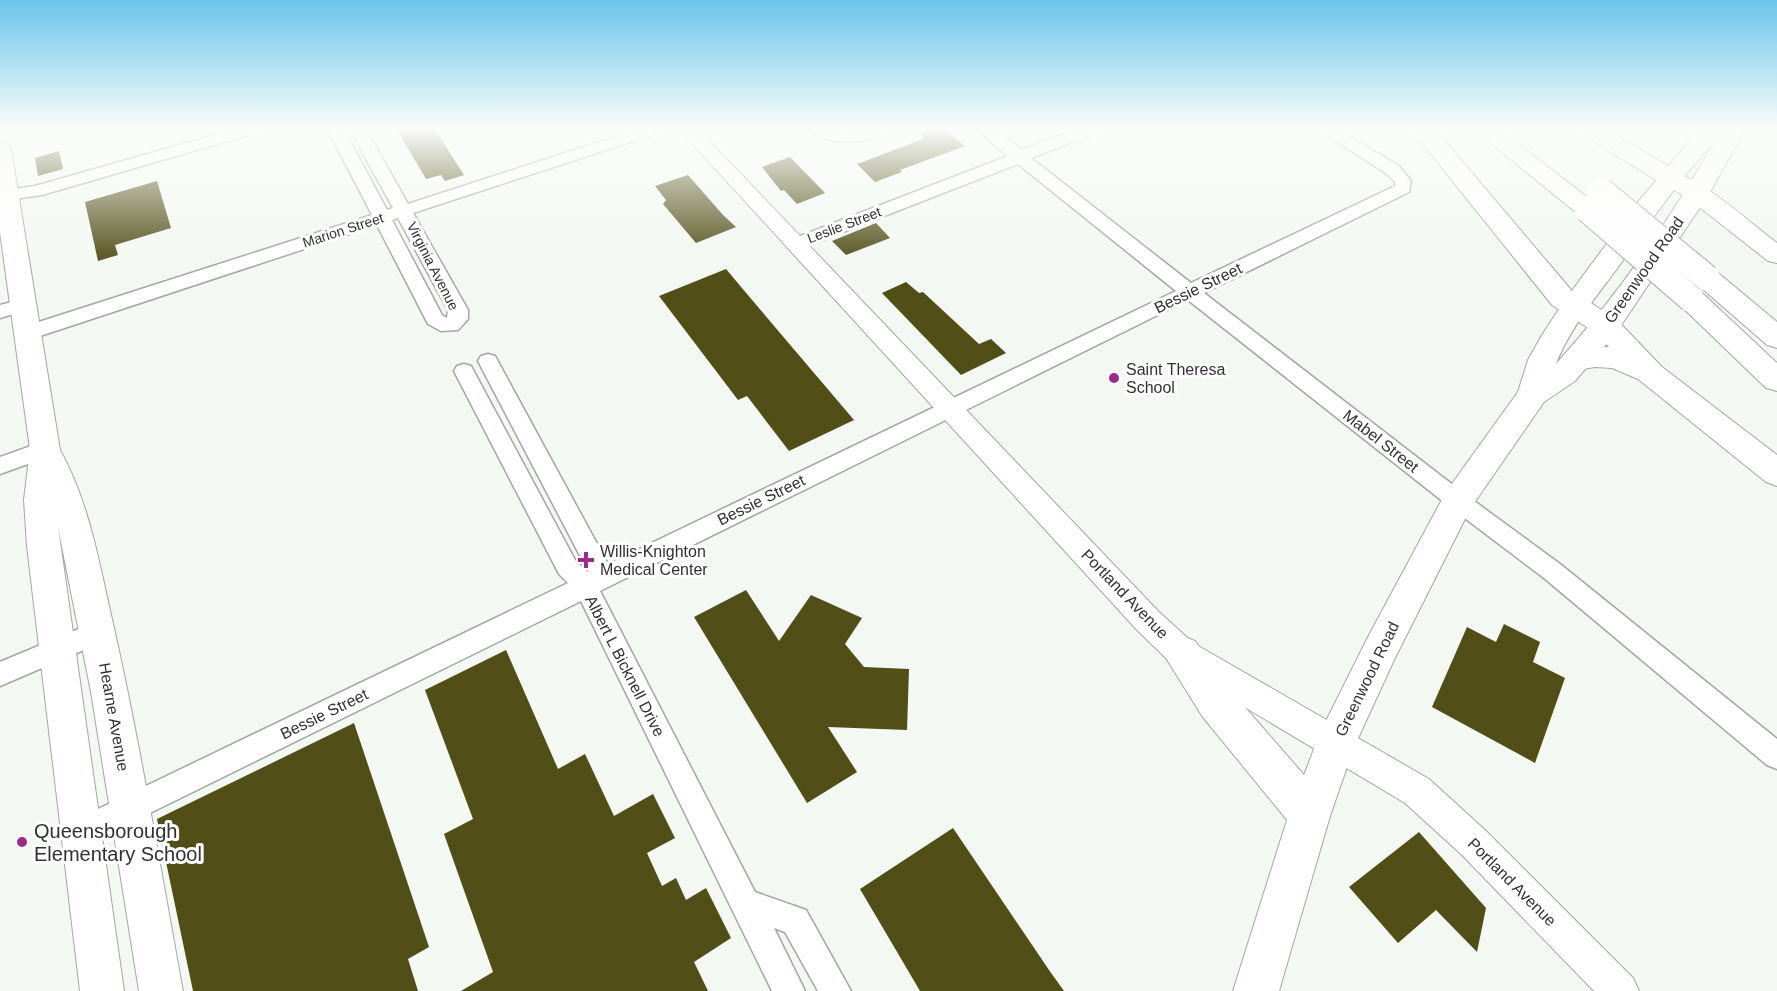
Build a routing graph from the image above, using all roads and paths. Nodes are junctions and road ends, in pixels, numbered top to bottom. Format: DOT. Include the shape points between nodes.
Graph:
graph roads {
  1 [pos="2,174"];
  2 [pos="95,174"];
  3 [pos="360,174"];
  4 [pos="384,174"];
  5 [pos="515,174"];
  6 [pos="730,174"];
  7 [pos="974,174"];
  8 [pos="1040,174"];
  9 [pos="1397,174"];
  10 [pos="1460,174"];
  11 [pos="1555,174"];
  12 [pos="1567,174"];
  13 [pos="1664,174"];
  14 [pos="1673,174"];
  15 [pos="1708,174"];
  16 [pos="1670,178"];
  17 [pos="1697,194"];
  18 [pos="3,196"];
  19 [pos="1594,200"];
  20 [pos="404,210"];
  21 [pos="383,217"];
  22 [pos="796,244"];
  23 [pos="1777,255"];
  24 [pos="1699,289"];
  25 [pos="1190,292"];
  26 [pos="1575,306"];
  27 [pos="12,309"];
  28 [pos="1606,326"];
  29 [pos="27,333"];
  30 [pos="1777,338"];
  31 [pos="1577,360"];
  32 [pos="488,361"];
  33 [pos="464,371"];
  34 [pos="1651,374"];
  35 [pos="1777,380"];
  36 [pos="1533,394"];
  37 [pos="949,409"];
  38 [pos="45,449"];
  39 [pos="0,466"];
  40 [pos="1777,473"];
  41 [pos="1458,501"];
  42 [pos="594,581"];
  43 [pos="98,632"];
  44 [pos="56,650"];
  45 [pos="1182,653"];
  46 [pos="0,674"];
  47 [pos="1335,744"];
  48 [pos="1777,756"];
  49 [pos="130,809"];
  50 [pos="1309,816"];
  51 [pos="81,832"];
  52 [pos="745,903"];
  53 [pos="102,991"];
  54 [pos="160,991"];
  55 [pos="789,991"];
  56 [pos="835,991"];
  57 [pos="1256,991"];
  58 [pos="1620,991"];
  1 -- 18 [label="main road, Hearne Avenue"];
  2 -- 18 [label="street"];
  3 -- 21 [label="street, Virginia Avenue"];
  4 -- 20 [label="street, Virginia Avenue"];
  5 -- 20 [label="street, Marion Street"];
  6 -- 22 [label="street, Portland Avenue"];
  7 -- 22 [label="street, Leslie Street"];
  8 -- 25 [label="street, Mabel Street"];
  9 -- 25 [label="street, Bessie Street" via="1403,188"];
  10 -- 26 [label="main road" via="1556,292"];
  11 -- 19 [label="main road"];
  12 -- 19 [label="main road"];
  13 -- 16 [label="main road"];
  14 -- 16 [label="main road, Greenwood Road"];
  15 -- 17 [label="main road, Greenwood Road"];
  16 -- 17 [label="main road"];
  16 -- 26 [label="main road, Greenwood Road"];
  17 -- 23 [label="main road"];
  17 -- 28 [label="main road, Greenwood Road"];
  18 -- 27 [label="main road, Hearne Avenue"];
  19 -- 24 [label="main road, bridge"];
  20 -- 21 [label="street, Marion Street"];
  20 -- 21 [label="street, Virginia Avenue" via="458,310 458,319 451,325 435,319"];
  21 -- 29 [label="street, Marion Street"];
  22 -- 37 [label="street, Portland Avenue"];
  24 -- 30 [label="main road"];
  24 -- 35 [label="main road"];
  25 -- 37 [label="street, Bessie Street"];
  25 -- 41 [label="street, Mabel Street"];
  26 -- 28 [label="main road"];
  26 -- 36 [label="main road, Greenwood Road" via="1539,367"];
  27 -- 29 [label="main road, Hearne Avenue"];
  28 -- 31 [label="main road, Greenwood Road"];
  28 -- 34 [label="main road"];
  29 -- 38 [label="main road, Hearne Avenue"];
  31 -- 34 [label="main road" via="1602,355 1631,363"];
  31 -- 36 [label="main road, Greenwood Road" via="1564,374"];
  32 -- 42 [label="street, Albert L Bicknell Drive"];
  33 -- 42 [label="street, Albert L Bicknell Drive" via="567,567"];
  34 -- 40 [label="main road"];
  36 -- 41 [label="main road, Greenwood Road"];
  37 -- 42 [label="street, Bessie Street"];
  37 -- 45 [label="street, Portland Avenue"];
  38 -- 39 [label="street"];
  38 -- 43 [label="main road, Hearne Avenue" via="56,467 72,521"];
  38 -- 44 [label="main road, Hearne Avenue" via="40,500"];
  41 -- 47 [label="main road, Greenwood Road"];
  41 -- 48 [label="street, Mabel Street" via="1552,571"];
  42 -- 49 [label="street, Bessie Street"];
  42 -- 52 [label="street, Albert L Bicknell Drive"];
  43 -- 44 [label="street"];
  43 -- 49 [label="main road, Hearne Avenue"];
  44 -- 46 [label="street"];
  44 -- 51 [label="main road, Hearne Avenue"];
  45 -- 47 [label="street, Portland Avenue"];
  45 -- 50 [label="main road" via="1216,703"];
  47 -- 50 [label="main road, Greenwood Road"];
  47 -- 58 [label="street, Portland Avenue" via="1396,777 1439,810"];
  49 -- 51 [label="street, Bessie Street"];
  49 -- 54 [label="main road, Hearne Avenue"];
  50 -- 57 [label="main road, Greenwood Road"];
  51 -- 53 [label="main road, Hearne Avenue"];
  52 -- 55 [label="street, Albert L Bicknell Drive"];
  52 -- 56 [label="street" via="795,921"];
}
